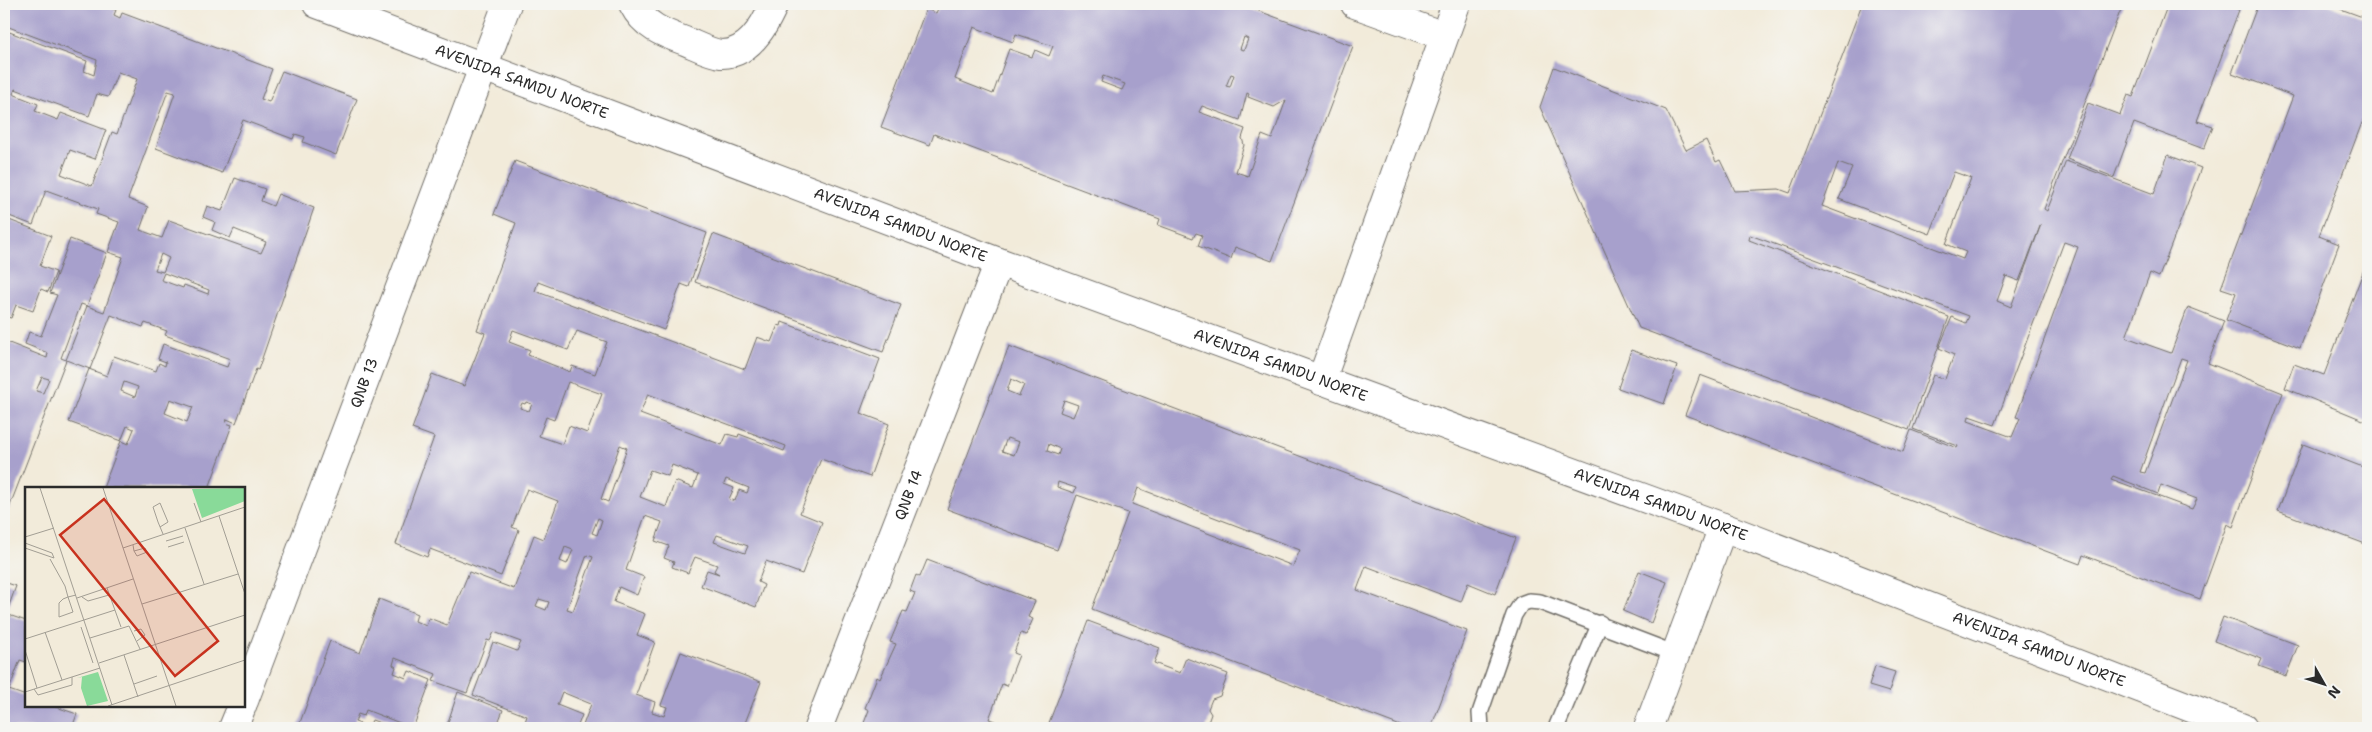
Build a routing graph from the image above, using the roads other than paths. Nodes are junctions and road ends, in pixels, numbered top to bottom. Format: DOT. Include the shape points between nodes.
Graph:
graph roads {
  1 [pos="317,4"];
  2 [pos="507,4"];
  3 [pos="634,4"];
  4 [pos="774,4"];
  5 [pos="1456,4"];
  6 [pos="1361,5"];
  7 [pos="1444,36"];
  8 [pos="484,66"];
  9 [pos="999,262"];
  10 [pos="1321,381"];
  11 [pos="1723,527"];
  12 [pos="1600,623"];
  13 [pos="1676,654"];
  14 [pos="245,698"];
  15 [pos="242,707"];
  16 [pos="233,728"];
  17 [pos="818,728"];
  18 [pos="1481,728"];
  19 [pos="1556,728"];
  20 [pos="1648,728"];
  21 [pos="2243,728"];
  1 -- 8 [label="street, AVENIDA SAMDU NORTE"];
  2 -- 8 [label="street, QNB 13"];
  3 -- 4 [label="street" via="644,21 663,34 721,54 753,41"];
  5 -- 7 [label="street"];
  6 -- 7 [label="street"];
  7 -- 10 [label="street"];
  8 -- 9 [label="street, AVENIDA SAMDU NORTE"];
  8 -- 14 [label="street, QNB 13"];
  9 -- 10 [label="street, AVENIDA SAMDU NORTE"];
  9 -- 17 [label="street, QNB 14"];
  10 -- 11 [label="street, AVENIDA SAMDU NORTE"];
  11 -- 13 [label="street"];
  11 -- 21 [label="street, AVENIDA SAMDU NORTE"];
  12 -- 13 [label="lane"];
  12 -- 18 [label="lane" via="1540,602 1521,604 1514,615 1480,713"];
  12 -- 19 [label="lane"];
  13 -- 20 [label="street"];
  15 -- 16 [label="street"];
}
